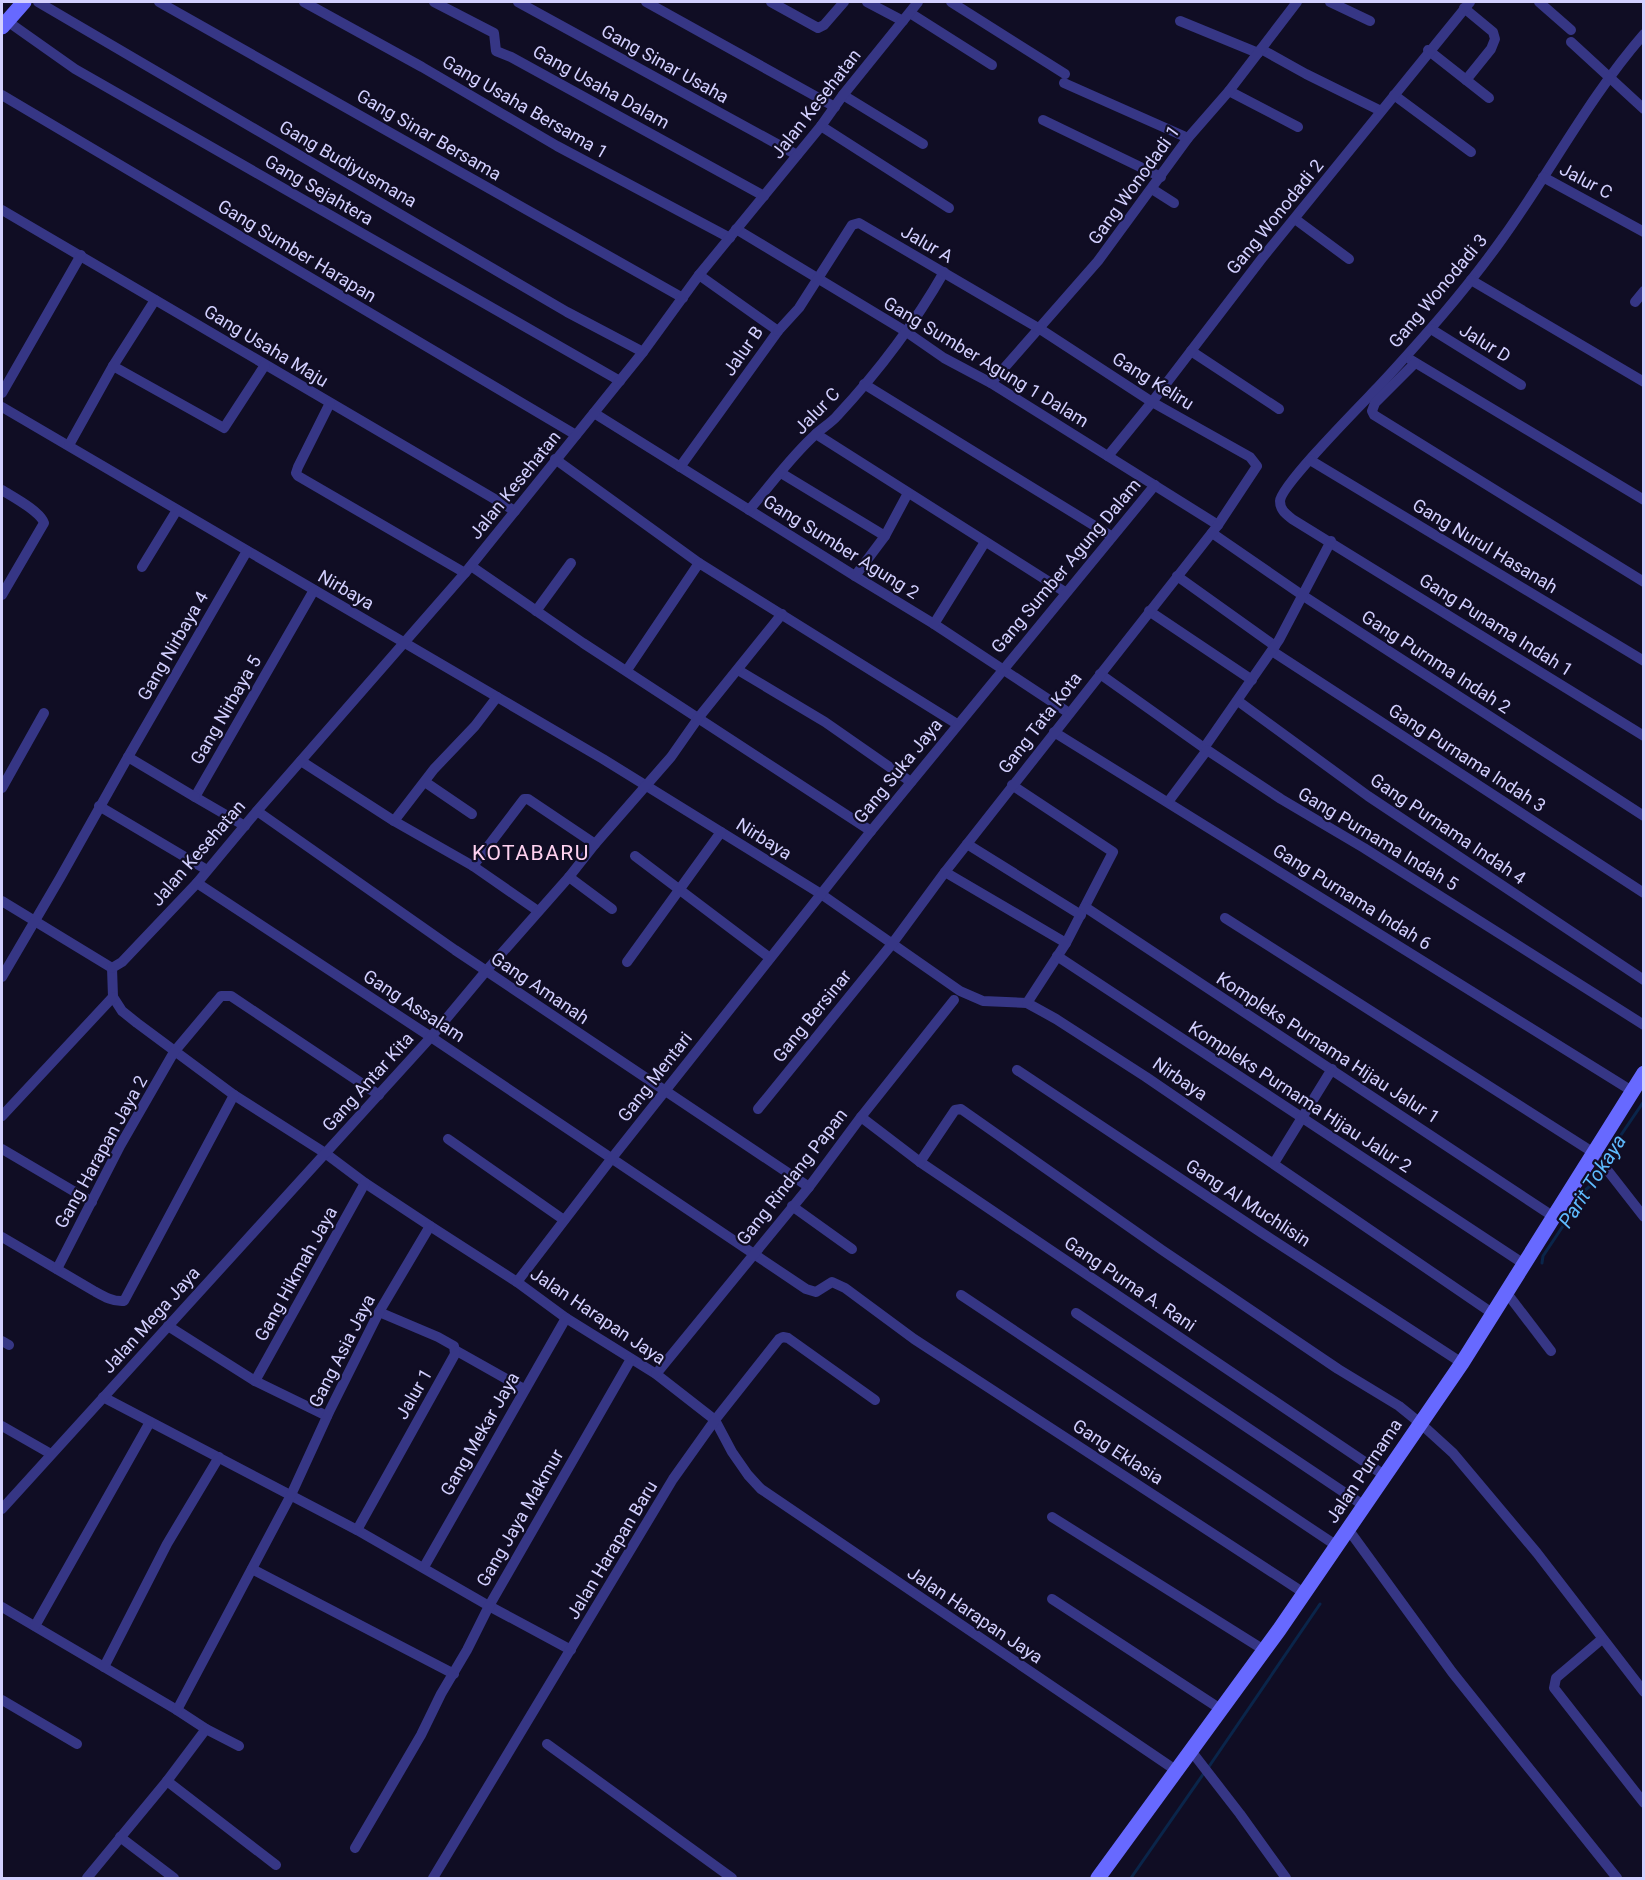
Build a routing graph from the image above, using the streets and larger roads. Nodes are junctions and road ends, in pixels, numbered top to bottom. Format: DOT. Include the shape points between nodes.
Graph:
graph roads {
  1 [pos="24,2"];
  2 [pos="38,2"];
  3 [pos="159,2"];
  4 [pos="304,2"];
  5 [pos="434,2"];
  6 [pos="518,2"];
  7 [pos="646,2"];
  8 [pos="771,2"];
  9 [pos="844,2"];
  10 [pos="867,2"];
  11 [pos="918,2"];
  12 [pos="951,2"];
  13 [pos="1298,2"];
  14 [pos="1329,2"];
  15 [pos="1539,2"];
  16 [pos="1467,5"];
  17 [pos="907,17"];
  18 [pos="1180,21"];
  19 [pos="1370,21"];
  20 [pos="4,24"];
  21 [pos="1571,30"];
  22 [pos="1644,34"];
  23 [pos="1571,42"];
  24 [pos="1260,51"];
  25 [pos="1428,51"];
  26 [pos="992,65"];
  27 [pos="1608,78"];
  28 [pos="1466,80"];
  29 [pos="1228,91"];
  30 [pos="2,95"];
  31 [pos="843,95"];
  32 [pos="1394,95"];
  33 [pos="1490,98"];
  34 [pos="835,107"];
  35 [pos="1644,109"];
  36 [pos="1381,111"];
  37 [pos="1043,120"];
  38 [pos="821,126"];
  39 [pos="1298,127"];
  40 [pos="1188,138"];
  41 [pos="923,144"];
  42 [pos="1471,153"];
  43 [pos="797,155"];
  44 [pos="1161,177"];
  45 [pos="1543,177"];
  46 [pos="1152,189"];
  47 [pos="764,196"];
  48 [pos="1174,203"];
  49 [pos="949,208"];
  50 [pos="2,210"];
  51 [pos="1295,219"];
  52 [pos="1644,232"];
  53 [pos="733,234"];
  54 [pos="81,255"];
  55 [pos="1349,259"];
  56 [pos="944,272"];
  57 [pos="699,275"];
  58 [pos="818,279"];
  59 [pos="1471,280"];
  60 [pos="1644,291"];
  61 [pos="682,298"];
  62 [pos="155,300"];
  63 [pos="1635,302"];
  64 [pos="1040,329"];
  65 [pos="1431,329"];
  66 [pos="778,331"];
  67 [pos="905,332"];
  68 [pos="1191,351"];
  69 [pos="643,352"];
  70 [pos="1410,360"];
  71 [pos="265,365"];
  72 [pos="113,366"];
  73 [pos="620,381"];
  74 [pos="1644,382"];
  75 [pos="991,383"];
  76 [pos="864,384"];
  77 [pos="1521,385"];
  78 [pos="2,393"];
  79 [pos="1152,402"];
  80 [pos="330,404"];
  81 [pos="2,407"];
  82 [pos="1279,409"];
  83 [pos="594,413"];
  84 [pos="816,434"];
  85 [pos="576,435"];
  86 [pos="69,445"];
  87 [pos="1108,456"];
  88 [pos="1250,457"];
  89 [pos="555,459"];
  90 [pos="1310,460"];
  91 [pos="680,467"];
  92 [pos="781,473"];
  93 [pos="1155,485"];
  94 [pos="2,490"];
  95 [pos="908,493"];
  96 [pos="1644,500"];
  97 [pos="177,510"];
  98 [pos="749,510"];
  99 [pos="515,511"];
  100 [pos="1215,529"];
  101 [pos="885,536"];
  102 [pos="1112,536"];
  103 [pos="985,542"];
  104 [pos="1331,542"];
  105 [pos="247,551"];
  106 [pos="571,563"];
  107 [pos="699,563"];
  108 [pos="142,567"];
  109 [pos="468,569"];
  110 [pos="855,576"];
  111 [pos="1178,576"];
  112 [pos="1644,582"];
  113 [pos="314,590"];
  114 [pos="1065,592"];
  115 [pos="2,595"];
  116 [pos="1302,595"];
  117 [pos="536,611"];
  118 [pos="1149,612"];
  119 [pos="782,614"];
  120 [pos="934,624"];
  121 [pos="405,643"];
  122 [pos="1273,649"];
  123 [pos="1644,661"];
  124 [pos="1002,669"];
  125 [pos="627,670"];
  126 [pos="738,670"];
  127 [pos="1100,674"];
  128 [pos="1252,680"];
  129 [pos="497,697"];
  130 [pos="1238,701"];
  131 [pos="44,713"];
  132 [pos="1069,713"];
  133 [pos="699,717"];
  134 [pos="957,724"];
  135 [pos="1054,732"];
  136 [pos="1644,736"];
  137 [pos="1206,749"];
  138 [pos="128,757"];
  139 [pos="301,761"];
  140 [pos="425,782"];
  141 [pos="911,782"];
  142 [pos="1012,785"];
  143 [pos="645,786"];
  144 [pos="2,788"];
  145 [pos="195,797"];
  146 [pos="1168,802"];
  147 [pos="99,806"];
  148 [pos="256,811"];
  149 [pos="472,814"];
  150 [pos="1644,816"];
  151 [pos="394,822"];
  152 [pos="245,826"];
  153 [pos="871,831"];
  154 [pos="721,832"];
  155 [pos="595,844"];
  156 [pos="967,844"];
  157 [pos="634,856"];
  158 [pos="473,866"];
  159 [pos="207,870"];
  160 [pos="945,872"];
  161 [pos="569,877"];
  162 [pos="197,883"];
  163 [pos="678,889"];
  164 [pos="1644,893"];
  165 [pos="821,894"];
  166 [pos="2,901"];
  167 [pos="612,909"];
  168 [pos="538,911"];
  169 [pos="1083,911"];
  170 [pos="1225,918"];
  171 [pos="34,920"];
  172 [pos="1066,943"];
  173 [pos="892,944"];
  174 [pos="1057,956"];
  175 [pos="770,958"];
  176 [pos="627,962"];
  177 [pos="112,968"];
  178 [pos="486,971"];
  179 [pos="2,977"];
  180 [pos="1644,980"];
  181 [pos="957,996"];
  182 [pos="113,997"];
  183 [pos="1027,1004"];
  184 [pos="1644,1025"];
  185 [pos="431,1037"];
  186 [pos="174,1052"];
  187 [pos="1332,1069"];
  188 [pos="1017,1070"];
  189 [pos="1644,1073"];
  190 [pos="1632,1091"];
  191 [pos="664,1092"];
  192 [pos="234,1095"];
  193 [pos="379,1095"];
  194 [pos="758,1108"];
  195 [pos="2,1116"];
  196 [pos="861,1116"];
  197 [pos="1302,1119"];
  198 [pos="448,1139"];
  199 [pos="2,1149"];
  200 [pos="325,1153"];
  201 [pos="612,1158"];
  202 [pos="1600,1160"];
  203 [pos="920,1162"];
  204 [pos="1274,1163"];
  205 [pos="366,1183"];
  206 [pos="809,1187"];
  207 [pos="92,1202"];
  208 [pos="792,1206"];
  209 [pos="1554,1216"];
  210 [pos="1644,1216"];
  211 [pos="564,1220"];
  212 [pos="430,1226"];
  213 [pos="2,1237"];
  214 [pos="852,1248"];
  215 [pos="754,1253"];
  216 [pos="1524,1264"];
  217 [pos="57,1269"];
  218 [pos="518,1282"];
  219 [pos="1506,1292"];
  220 [pos="961,1295"];
  221 [pos="379,1311"];
  222 [pos="1076,1313"];
  223 [pos="1492,1313"];
  224 [pos="566,1318"];
  225 [pos="168,1326"];
  226 [pos="455,1350"];
  227 [pos="1551,1351"];
  228 [pos="631,1359"];
  229 [pos="1462,1363"];
  230 [pos="656,1374"];
  231 [pos="255,1381"];
  232 [pos="524,1389"];
  233 [pos="103,1397"];
  234 [pos="875,1400"];
  235 [pos="327,1416"];
  236 [pos="715,1420"];
  237 [pos="150,1422"];
  238 [pos="1420,1423"];
  239 [pos="2,1426"];
  240 [pos="51,1454"];
  241 [pos="219,1457"];
  242 [pos="1384,1475"];
  243 [pos="291,1495"];
  244 [pos="1364,1505"];
  245 [pos="2,1509"];
  246 [pos="1052,1517"];
  247 [pos="1348,1529"];
  248 [pos="357,1530"];
  249 [pos="1337,1546"];
  250 [pos="424,1567"];
  251 [pos="252,1569"];
  252 [pos="1304,1593"];
  253 [pos="1052,1599"];
  254 [pos="489,1606"];
  255 [pos="2,1607"];
  256 [pos="35,1626"];
  257 [pos="1602,1639"];
  258 [pos="571,1650"];
  259 [pos="1264,1650"];
  260 [pos="104,1667"];
  261 [pos="454,1674"];
  262 [pos="1644,1692"];
  263 [pos="2,1700"];
  264 [pos="177,1710"];
  265 [pos="1222,1710"];
  266 [pos="206,1729"];
  267 [pos="77,1744"];
  268 [pos="547,1744"];
  269 [pos="239,1746"];
  270 [pos="1192,1752"];
  271 [pos="1177,1771"];
  272 [pos="167,1781"];
  273 [pos="1644,1803"];
  274 [pos="120,1837"];
  275 [pos="355,1848"];
  276 [pos="276,1865"];
  277 [pos="87,1878"];
  278 [pos="174,1878"];
  279 [pos="433,1878"];
  280 [pos="732,1878"];
  281 [pos="1098,1878"];
  282 [pos="1286,1878"];
  283 [pos="1617,1878"];
  1 -- 20 [label="street"];
  2 -- 69 [label="street, Gang Budiyusmana" via="567,312"];
  3 -- 61 [label="street, Gang Sinar Bersama"];
  4 -- 53 [label="street, Gang Usaha Bersama 1" via="557,146"];
  5 -- 47 [label="street, Gang Usaha Dalam" via="494,33 496,51"];
  6 -- 43 [label="street, Gang Sinar Usaha"];
  7 -- 34 [label="street"];
  8 -- 9 [label="street" via="818,28"];
  10 -- 17 [label="street"];
  11 -- 17 [label="street, Jalan Kesehatan"];
  12 -- 40 [label="street" via="1065,78"];
  13 -- 24 [label="street, Gang Wonodadi 1"];
  14 -- 19 [label="street"];
  15 -- 21 [label="street"];
  16 -- 25 [label="street, Gang Wonodadi 2"];
  16 -- 28 [label="street" via="1495,39"];
  17 -- 26 [label="street"];
  17 -- 31 [label="street, Jalan Kesehatan"];
  18 -- 24 [label="street"];
  20 -- 73 [label="street, Gang Sejahtera" via="75,69"];
  22 -- 27 [label="street, Gang Wonodadi 3"];
  23 -- 27 [label="street"];
  24 -- 29 [label="street, Gang Wonodadi 1"];
  24 -- 36 [label="street"];
  25 -- 28 [label="street"];
  25 -- 32 [label="street, Gang Wonodadi 2"];
  27 -- 35 [label="street"];
  27 -- 45 [label="street, Gang Wonodadi 3"];
  28 -- 33 [label="street"];
  29 -- 39 [label="street"];
  29 -- 40 [label="street, Gang Wonodadi 1"];
  30 -- 85 [label="street, Gang Sumber Harapan"];
  31 -- 34 [label="street, Jalan Kesehatan"];
  31 -- 41 [label="street"];
  32 -- 36 [label="street, Gang Wonodadi 2"];
  32 -- 42 [label="street"];
  34 -- 38 [label="street, Jalan Kesehatan"];
  36 -- 51 [label="street, Gang Wonodadi 2"];
  37 -- 44 [label="street"];
  38 -- 43 [label="street, Jalan Kesehatan"];
  38 -- 49 [label="street"];
  40 -- 44 [label="street, Gang Wonodadi 1"];
  43 -- 47 [label="street, Jalan Kesehatan"];
  44 -- 46 [label="street, Gang Wonodadi 1"];
  45 -- 52 [label="street, Jalur C"];
  45 -- 59 [label="street, Gang Wonodadi 3"];
  46 -- 48 [label="street"];
  46 -- 64 [label="street, Gang Wonodadi 1"];
  47 -- 53 [label="street, Jalan Kesehatan"];
  50 -- 54 [label="street, Gang Usaha Maju"];
  51 -- 55 [label="street"];
  51 -- 68 [label="street, Gang Wonodadi 2"];
  53 -- 57 [label="street, Jalan Kesehatan"];
  53 -- 58 [label="street, Gang Sumber Agung 1 Dalam"];
  54 -- 62 [label="street, Gang Usaha Maju"];
  54 -- 78 [label="street"];
  56 -- 58 [label="street, Jalur A" via="856,223"];
  56 -- 64 [label="street, Jalur A"];
  56 -- 67 [label="street, Jalur C"];
  57 -- 61 [label="street, Jalan Kesehatan"];
  57 -- 66 [label="street, Jalur B"];
  58 -- 66 [label="street"];
  58 -- 67 [label="street, Gang Sumber Agung 1 Dalam"];
  59 -- 65 [label="street, Gang Wonodadi 3"];
  59 -- 74 [label="street"];
  60 -- 63 [label="street"];
  61 -- 69 [label="street, Jalan Kesehatan"];
  62 -- 71 [label="street, Gang Usaha Maju"];
  62 -- 72 [label="street"];
  64 -- 75 [label="street, Gang Wonodadi 1"];
  64 -- 79 [label="street, Gang Keliru"];
  65 -- 70 [label="street, Gang Wonodadi 3"];
  65 -- 77 [label="street, Jalur D"];
  66 -- 91 [label="street, Jalur B"];
  67 -- 75 [label="street, Gang Sumber Agung 1 Dalam"];
  67 -- 76 [label="street, Jalur C"];
  68 -- 79 [label="street, Gang Wonodadi 2"];
  68 -- 82 [label="street"];
  69 -- 73 [label="street, Jalan Kesehatan"];
  70 -- 90 [label="street, Gang Wonodadi 3"];
  70 -- 96 [label="street"];
  70 -- 112 [label="street" via="1375,404 1374,415"];
  71 -- 72 [label="street" via="224,428"];
  71 -- 80 [label="street, Gang Usaha Maju"];
  72 -- 86 [label="street"];
  73 -- 83 [label="street, Jalan Kesehatan"];
  75 -- 87 [label="street, Gang Sumber Agung 1 Dalam"];
  76 -- 84 [label="street, Jalur C" via="836,418"];
  76 -- 102 [label="street"];
  79 -- 87 [label="street, Gang Wonodadi 2"];
  79 -- 88 [label="street, Gang Keliru"];
  80 -- 99 [label="street, Gang Usaha Maju"];
  80 -- 109 [label="street" via="298,467 298,476"];
  81 -- 86 [label="street, Nirbaya"];
  83 -- 85 [label="street, Jalan Kesehatan"];
  83 -- 91 [label="street, Gang Sumber Agung 2"];
  84 -- 92 [label="street, Jalur C"];
  84 -- 95 [label="street"];
  85 -- 89 [label="street, Jalan Kesehatan"];
  86 -- 97 [label="street, Nirbaya"];
  87 -- 93 [label="street, Gang Sumber Agung 1 Dalam"];
  88 -- 100 [label="street, Gang Tata Kota" via="1257,467"];
  89 -- 99 [label="street, Jalan Kesehatan"];
  89 -- 107 [label="street"];
  90 -- 104 [label="street, Gang Wonodadi 3" via="1285,490 1281,505 1285,514"];
  90 -- 123 [label="street, Gang Nurul Hasanah"];
  91 -- 98 [label="street, Gang Sumber Agung 2"];
  92 -- 98 [label="street, Jalur C"];
  92 -- 101 [label="street"];
  93 -- 100 [label="street, Gang Sumber Agung 1 Dalam"];
  93 -- 102 [label="street, Gang Sumber Agung Dalam"];
  94 -- 115 [label="street" via="38,514 44,523"];
  95 -- 101 [label="street"];
  95 -- 103 [label="street"];
  97 -- 105 [label="street, Nirbaya"];
  97 -- 108 [label="street"];
  98 -- 110 [label="street, Gang Sumber Agung 2"];
  99 -- 109 [label="street, Jalan Kesehatan"];
  100 -- 111 [label="street, Gang Tata Kota"];
  100 -- 116 [label="street, Gang Purnma Indah 2"];
  101 -- 110 [label="street"];
  102 -- 114 [label="street, Gang Sumber Agung Dalam"];
  103 -- 114 [label="street"];
  103 -- 120 [label="street"];
  104 -- 116 [label="street"];
  104 -- 136 [label="street, Gang Punama Indah 1"];
  105 -- 113 [label="street, Nirbaya"];
  105 -- 138 [label="street, Gang Nirbaya 4"];
  106 -- 117 [label="street"];
  107 -- 119 [label="street"];
  107 -- 125 [label="street"];
  109 -- 117 [label="street"];
  109 -- 121 [label="street, Jalan Kesehatan"];
  110 -- 120 [label="street, Gang Sumber Agung 2"];
  111 -- 118 [label="street, Gang Tata Kota"];
  111 -- 122 [label="street, Gang Purnama Indah 3"];
  113 -- 121 [label="street, Nirbaya"];
  113 -- 145 [label="street, Gang Nirbaya 5"];
  114 -- 124 [label="street, Gang Sumber Agung Dalam"];
  116 -- 122 [label="street"];
  116 -- 150 [label="street, Gang Purnma Indah 2"];
  117 -- 125 [label="street"];
  118 -- 127 [label="street, Gang Tata Kota"];
  118 -- 128 [label="street"];
  119 -- 126 [label="street, Gang Antar Kita"];
  119 -- 134 [label="street"];
  120 -- 124 [label="street, Gang Sumber Agung 2"];
  121 -- 129 [label="street, Nirbaya"];
  121 -- 139 [label="street, Jalan Kesehatan"];
  122 -- 128 [label="street"];
  122 -- 164 [label="street, Gang Purnama Indah 3"];
  124 -- 132 [label="street, Gang Sumber Agung 2"];
  124 -- 134 [label="street, Gang Suka Jaya"];
  125 -- 133 [label="street"];
  126 -- 133 [label="street, Gang Antar Kita"];
  126 -- 141 [label="street" via="825,722"];
  127 -- 132 [label="street, Gang Tata Kota"];
  127 -- 137 [label="street, Gang Purnama Indah 5"];
  128 -- 130 [label="street"];
  129 -- 140 [label="street"];
  129 -- 143 [label="street, Nirbaya"];
  130 -- 137 [label="street"];
  130 -- 180 [label="street, Gang Purnama Indah 4" via="1368,796"];
  131 -- 144 [label="street"];
  132 -- 135 [label="street, Gang Tata Kota"];
  133 -- 143 [label="street, Gang Antar Kita"];
  133 -- 153 [label="street"];
  134 -- 141 [label="street, Gang Suka Jaya"];
  135 -- 142 [label="street, Gang Tata Kota"];
  135 -- 146 [label="street, Gang Purnama Indah 6"];
  137 -- 146 [label="street"];
  137 -- 184 [label="street, Gang Purnama Indah 5"];
  138 -- 145 [label="street"];
  138 -- 147 [label="street, Gang Nirbaya 4"];
  139 -- 148 [label="street, Jalan Kesehatan"];
  139 -- 151 [label="street"];
  140 -- 149 [label="street"];
  140 -- 151 [label="street"];
  141 -- 153 [label="street, Gang Suka Jaya"];
  142 -- 156 [label="street, Gang Tata Kota"];
  142 -- 169 [label="street" via="1113,852"];
  143 -- 154 [label="street, Nirbaya"];
  143 -- 155 [label="street, Gang Antar Kita"];
  145 -- 152 [label="street"];
  146 -- 190 [label="street, Gang Purnama Indah 6"];
  147 -- 159 [label="street"];
  147 -- 171 [label="street, Gang Nirbaya 4"];
  148 -- 152 [label="street, Jalan Kesehatan"];
  148 -- 178 [label="street, Gang Amanah"];
  151 -- 158 [label="street"];
  152 -- 159 [label="street, Jalan Kesehatan"];
  153 -- 165 [label="street, Gang Suka Jaya"];
  154 -- 163 [label="street"];
  154 -- 165 [label="street, Nirbaya"];
  155 -- 158 [label="street" via="524,799"];
  155 -- 161 [label="street, Gang Antar Kita"];
  156 -- 160 [label="street, Gang Tata Kota"];
  156 -- 169 [label="street, Kompleks Purnama Hijau Jalur 1"];
  157 -- 163 [label="street"];
  158 -- 168 [label="street"];
  159 -- 162 [label="street, Jalan Kesehatan"];
  160 -- 172 [label="street"];
  160 -- 173 [label="street, Gang Tata Kota"];
  161 -- 167 [label="street"];
  161 -- 168 [label="street, Gang Antar Kita"];
  162 -- 177 [label="street, Jalan Kesehatan"];
  162 -- 185 [label="street, Gang Assalam"];
  163 -- 175 [label="street"];
  163 -- 176 [label="street"];
  165 -- 173 [label="street, Nirbaya"];
  165 -- 175 [label="street, Gang Mentari"];
  166 -- 171 [label="street"];
  168 -- 178 [label="street, Gang Antar Kita"];
  169 -- 172 [label="street"];
  169 -- 187 [label="street, Kompleks Purnama Hijau Jalur 1"];
  170 -- 202 [label="street"];
  171 -- 177 [label="street"];
  171 -- 179 [label="street, Gang Nirbaya 4"];
  172 -- 174 [label="street"];
  173 -- 181 [label="street, Nirbaya"];
  173 -- 194 [label="street, Gang Bersinar"];
  174 -- 183 [label="street"];
  174 -- 197 [label="street, Kompleks Purnama Hijau Jalur 2"];
  175 -- 191 [label="street, Gang Mentari"];
  177 -- 182 [label="street"];
  178 -- 185 [label="street, Gang Antar Kita"];
  178 -- 191 [label="street, Gang Amanah"];
  181 -- 183 [label="street, Nirbaya"];
  181 -- 196 [label="street, Gang Rindang Papan"];
  182 -- 186 [label="street, Jalan Harapan Jaya" via="122,1011"];
  182 -- 195 [label="street"];
  183 -- 204 [label="street, Nirbaya" via="1112,1054"];
  185 -- 193 [label="street, Gang Antar Kita"];
  185 -- 201 [label="street, Gang Assalam"];
  186 -- 192 [label="street, Jalan Harapan Jaya"];
  186 -- 193 [label="street, Gang Harapan Jaya 2" via="221,996 231,996"];
  186 -- 207 [label="street, Gang Harapan Jaya 2"];
  187 -- 197 [label="street"];
  187 -- 209 [label="street, Kompleks Purnama Hijau Jalur 1"];
  188 -- 229 [label="street, Gang Al Muchlisin"];
  189 -- 190 [label="street, Jalan Purnama"];
  190 -- 202 [label="street, Jalan Purnama"];
  191 -- 201 [label="street, Gang Mentari"];
  191 -- 206 [label="street, Gang Amanah"];
  192 -- 200 [label="street, Jalan Harapan Jaya"];
  192 -- 217 [label="street" via="124,1301 100,1294"];
  193 -- 200 [label="street, Gang Antar Kita"];
  196 -- 203 [label="street, Gang Purna A. Rani"];
  196 -- 206 [label="street, Gang Rindang Papan"];
  197 -- 204 [label="street"];
  197 -- 216 [label="street, Kompleks Purnama Hijau Jalur 2"];
  198 -- 211 [label="street"];
  199 -- 207 [label="street"];
  200 -- 205 [label="street, Jalan Harapan Jaya"];
  200 -- 225 [label="street, Jalan Mega Jaya"];
  201 -- 211 [label="street, Gang Mentari"];
  201 -- 215 [label="street, Gang Assalam"];
  202 -- 209 [label="street, Jalan Purnama"];
  202 -- 210 [label="street"];
  203 -- 238 [label="street" via="955,1110 961,1108 1180,1262"];
  203 -- 242 [label="street, Gang Purna A. Rani"];
  204 -- 223 [label="street, Nirbaya"];
  205 -- 212 [label="street, Jalan Harapan Jaya"];
  205 -- 231 [label="street, Gang Hikmah Jaya"];
  206 -- 208 [label="street, Gang Rindang Papan"];
  207 -- 217 [label="street, Gang Harapan Jaya 2"];
  208 -- 214 [label="street"];
  208 -- 215 [label="street, Gang Rindang Papan"];
  209 -- 216 [label="street, Jalan Purnama"];
  211 -- 218 [label="street, Gang Mentari"];
  212 -- 218 [label="street, Jalan Harapan Jaya"];
  212 -- 221 [label="street, Gang Asia Jaya"];
  213 -- 217 [label="street"];
  215 -- 230 [label="street, Gang Rindang Papan"];
  215 -- 252 [label="street, Gang Eklasia" via="813,1292 827,1283 836,1283 914,1339"];
  216 -- 219 [label="street, Jalan Purnama"];
  218 -- 224 [label="street, Jalan Harapan Jaya"];
  219 -- 223 [label="street, Jalan Purnama"];
  219 -- 227 [label="street"];
  220 -- 249 [label="street"];
  221 -- 226 [label="street" via="438,1337"];
  221 -- 235 [label="street, Gang Asia Jaya"];
  222 -- 244 [label="street"];
  223 -- 229 [label="street, Jalan Purnama"];
  224 -- 228 [label="street, Jalan Harapan Jaya"];
  224 -- 232 [label="street, Gang Mekar Jaya"];
  225 -- 231 [label="street"];
  225 -- 233 [label="street, Jalan Mega Jaya"];
  226 -- 232 [label="street"];
  226 -- 248 [label="street, Jalur 1"];
  228 -- 230 [label="street, Jalan Harapan Jaya"];
  228 -- 254 [label="street, Gang Jaya Makmur"];
  229 -- 238 [label="street, Jalan Purnama"];
  230 -- 236 [label="street, Jalan Harapan Jaya"];
  231 -- 235 [label="street"];
  232 -- 250 [label="street, Gang Mekar Jaya"];
  233 -- 237 [label="street"];
  233 -- 240 [label="street, Jalan Mega Jaya"];
  234 -- 236 [label="street, Jalan Harapan Baru" via="783,1337"];
  235 -- 243 [label="street, Gang Asia Jaya"];
  236 -- 258 [label="street, Jalan Harapan Baru" via="673,1479"];
  236 -- 271 [label="street, Jalan Harapan Jaya" via="732,1452 761,1489"];
  237 -- 241 [label="street"];
  237 -- 256 [label="street"];
  238 -- 242 [label="street, Jalan Purnama"];
  238 -- 257 [label="street" via="1460,1462"];
  239 -- 240 [label="street"];
  240 -- 245 [label="street, Jalan Mega Jaya"];
  241 -- 243 [label="street"];
  241 -- 260 [label="street" via="162,1554"];
  242 -- 244 [label="street, Jalan Purnama"];
  243 -- 248 [label="street"];
  243 -- 251 [label="street, Gang Asia Jaya"];
  244 -- 247 [label="street, Jalan Purnama"];
  246 -- 259 [label="street"];
  247 -- 249 [label="street, Jalan Purnama"];
  247 -- 283 [label="street" via="1452,1672"];
  248 -- 250 [label="street"];
  249 -- 252 [label="street, Jalan Purnama"];
  250 -- 254 [label="street"];
  251 -- 261 [label="street"];
  251 -- 264 [label="street, Gang Asia Jaya"];
  252 -- 259 [label="street, Jalan Purnama"];
  253 -- 265 [label="street"];
  254 -- 258 [label="street"];
  254 -- 261 [label="street, Gang Jaya Makmur"];
  255 -- 256 [label="street"];
  256 -- 260 [label="street"];
  257 -- 262 [label="street"];
  257 -- 273 [label="street" via="1556,1678 1554,1688"];
  258 -- 279 [label="street, Jalan Harapan Baru"];
  259 -- 265 [label="street, Jalan Purnama"];
  260 -- 264 [label="street"];
  261 -- 275 [label="street, Gang Jaya Makmur"];
  263 -- 267 [label="street"];
  264 -- 266 [label="street"];
  265 -- 270 [label="street, Jalan Purnama"];
  266 -- 269 [label="street"];
  266 -- 272 [label="street"];
  268 -- 280 [label="street"];
  270 -- 271 [label="street, Jalan Purnama"];
  270 -- 282 [label="street"];
  271 -- 281 [label="street, Jalan Purnama"];
  272 -- 274 [label="street"];
  272 -- 276 [label="street"];
  274 -- 277 [label="street"];
  274 -- 278 [label="street"];
}
